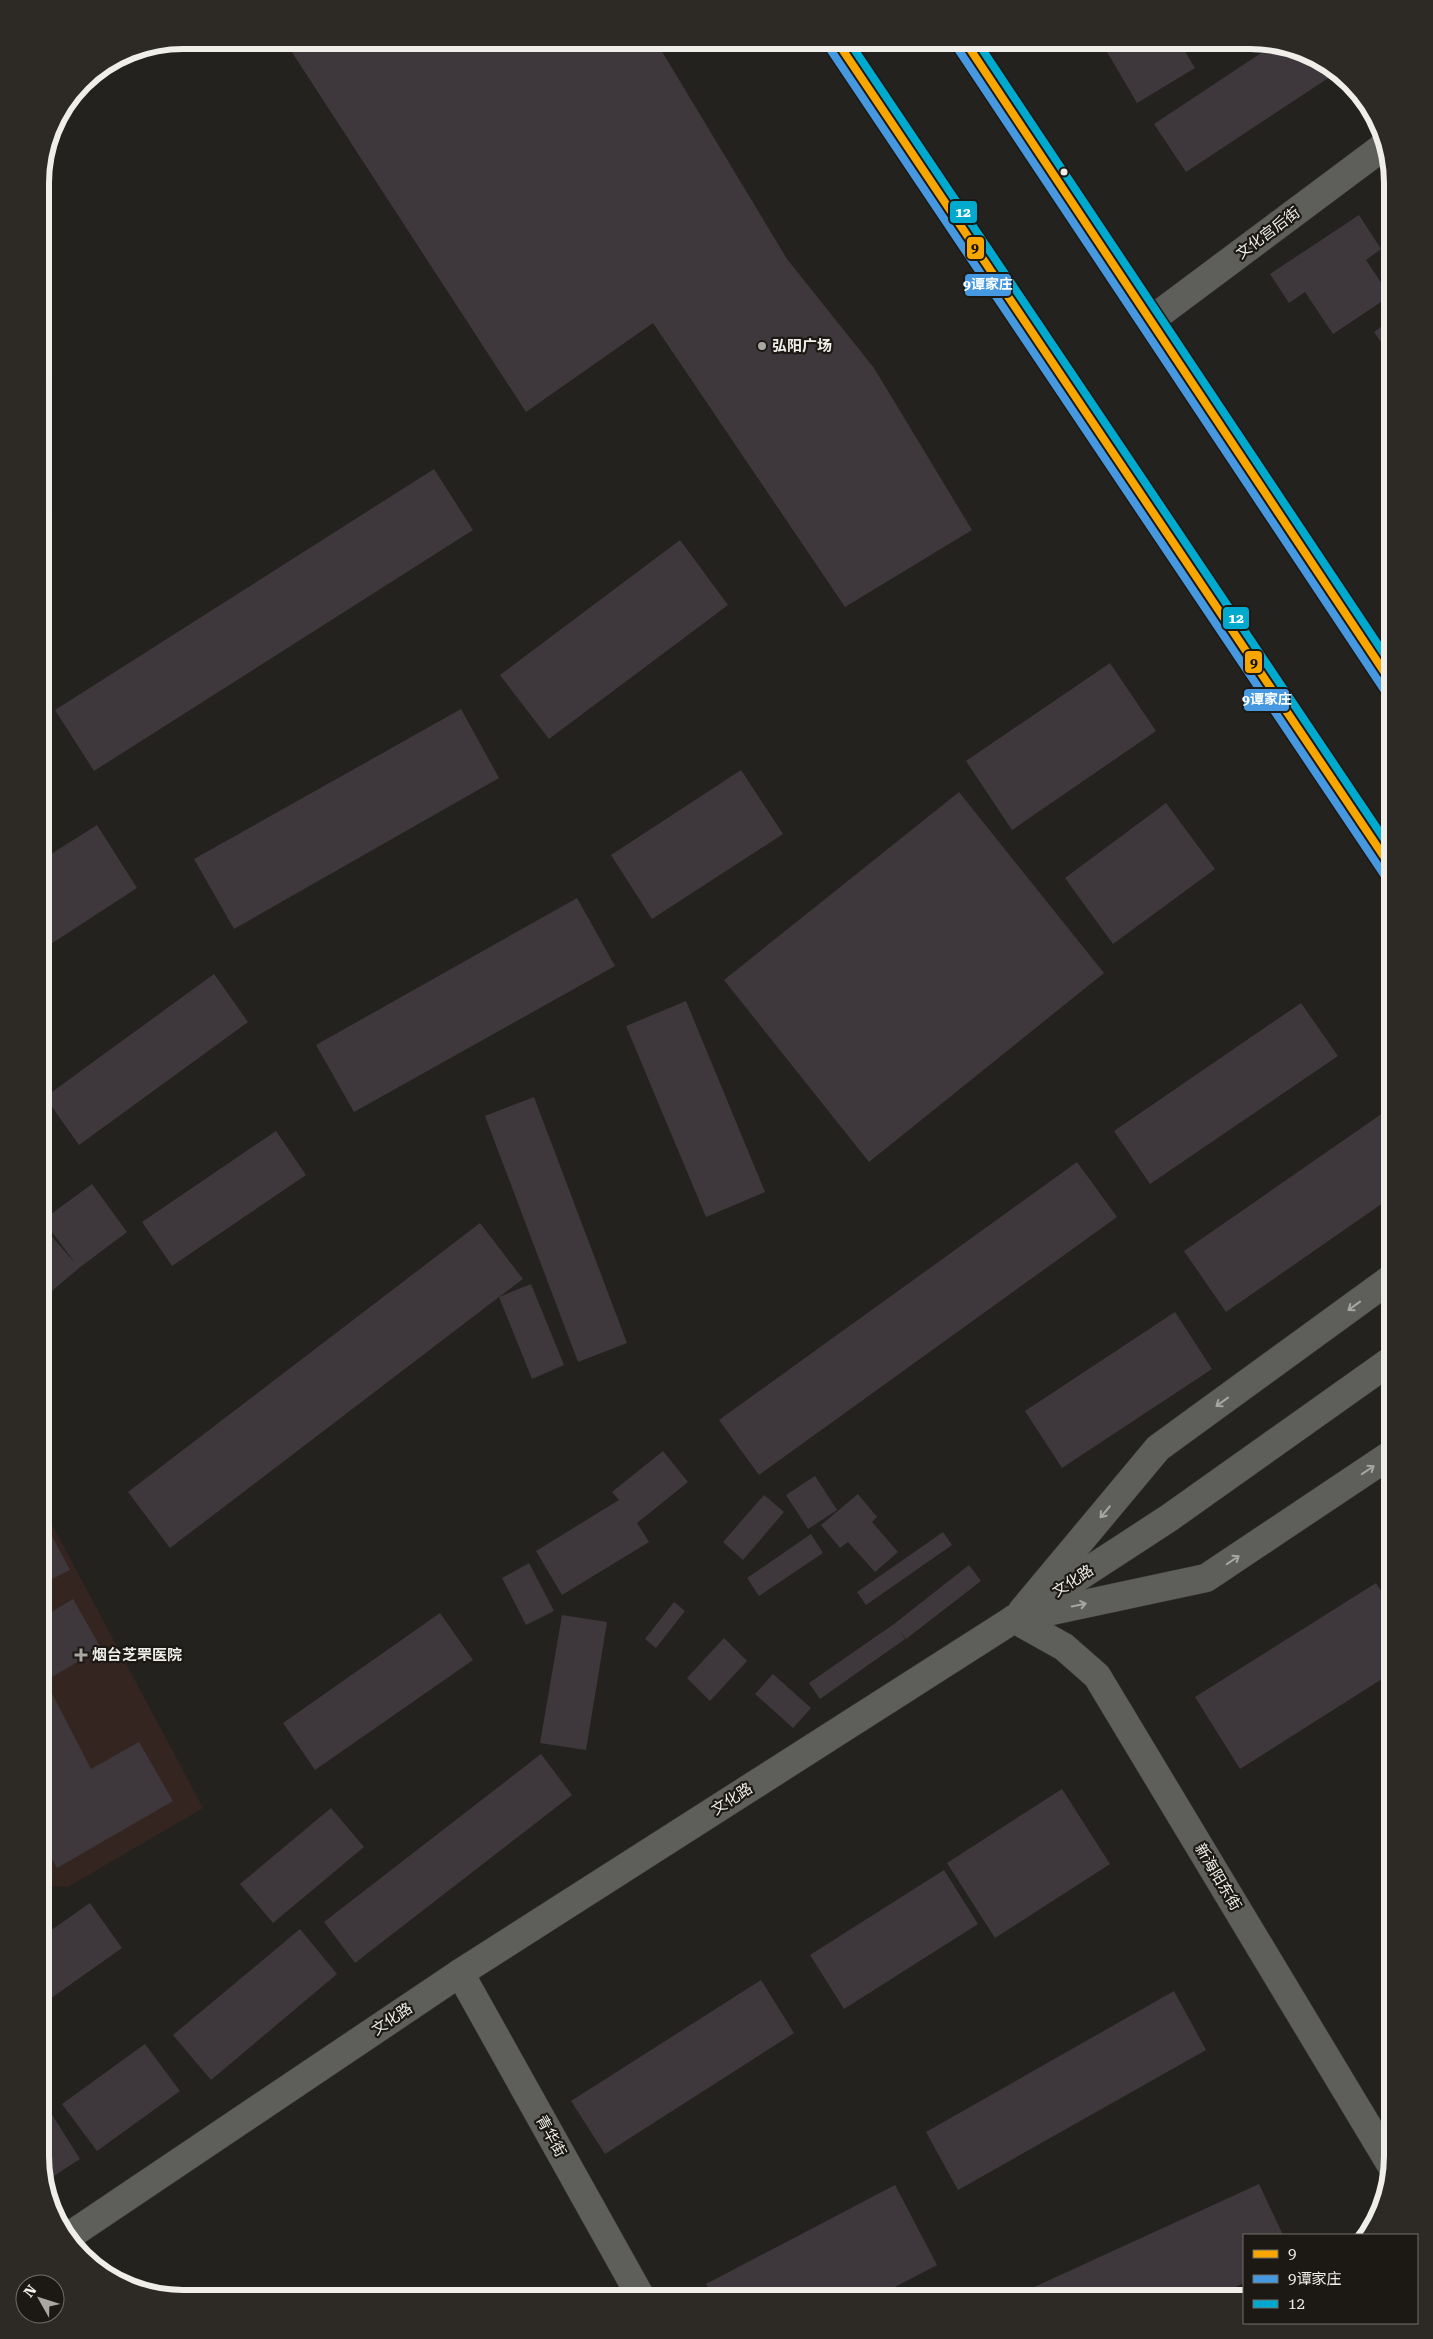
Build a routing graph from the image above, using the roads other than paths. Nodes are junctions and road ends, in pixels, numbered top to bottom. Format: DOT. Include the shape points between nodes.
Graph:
graph roads {
  1 [pos="842,49"];
  2 [pos="970,49"];
  3 [pos="1380,149"];
  4 [pos="1151,320"];
  5 [pos="1384,671"];
  6 [pos="1384,857"];
  7 [pos="1384,1284"];
  8 [pos="1384,1365"];
  9 [pos="1384,1459"];
  10 [pos="1014,1620"];
  11 [pos="460,1973"];
  12 [pos="1384,2153"];
  13 [pos="73,2233"];
  14 [pos="637,2290"];
  1 -- 6 [label="highway"];
  2 -- 4 [label="highway"];
  3 -- 4 [label="street, 文化宫后街"];
  4 -- 5 [label="highway"];
  7 -- 10 [label="street, one-way" via="1158,1448"];
  8 -- 10 [label="street, 文化路" via="1169,1518"];
  10 -- 9 [label="street, one-way" via="1206,1578"];
  10 -- 11 [label="street, 文化路"];
  10 -- 12 [label="street, 新海阳东街" via="1064,1647 1097,1676"];
  11 -- 13 [label="street, 文化路"];
  11 -- 14 [label="street, 青华街"];
}
